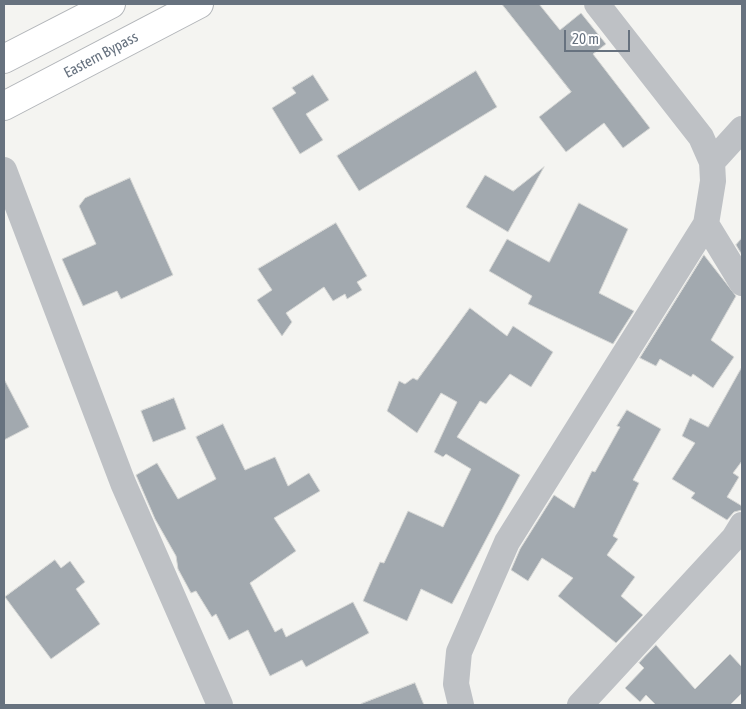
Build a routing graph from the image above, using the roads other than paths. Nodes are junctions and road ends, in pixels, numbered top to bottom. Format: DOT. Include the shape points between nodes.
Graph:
graph roads {
  1 [pos="111,4"];
  2 [pos="199,4"];
  3 [pos="597,4"];
  4 [pos="4,59"];
  5 [pos="4,106"];
  6 [pos="742,129"];
  7 [pos="712,162"];
  8 [pos="4,170"];
  9 [pos="706,224"];
  10 [pos="742,283"];
  11 [pos="742,525"];
  12 [pos="220,705"];
  13 [pos="461,705"];
  14 [pos="580,705"];
  1 -- 4 [label="main road"];
  2 -- 5 [label="main road, Eastern Bypass"];
  3 -- 7 [label="street" via="701,137"];
  6 -- 7 [label="street"];
  7 -- 9 [label="street" via="713,181"];
  8 -- 12 [label="street" via="123,483"];
  9 -- 10 [label="street"];
  9 -- 13 [label="street" via="506,542 459,652 456,684"];
  11 -- 14 [label="street" via="734,538"];
}
